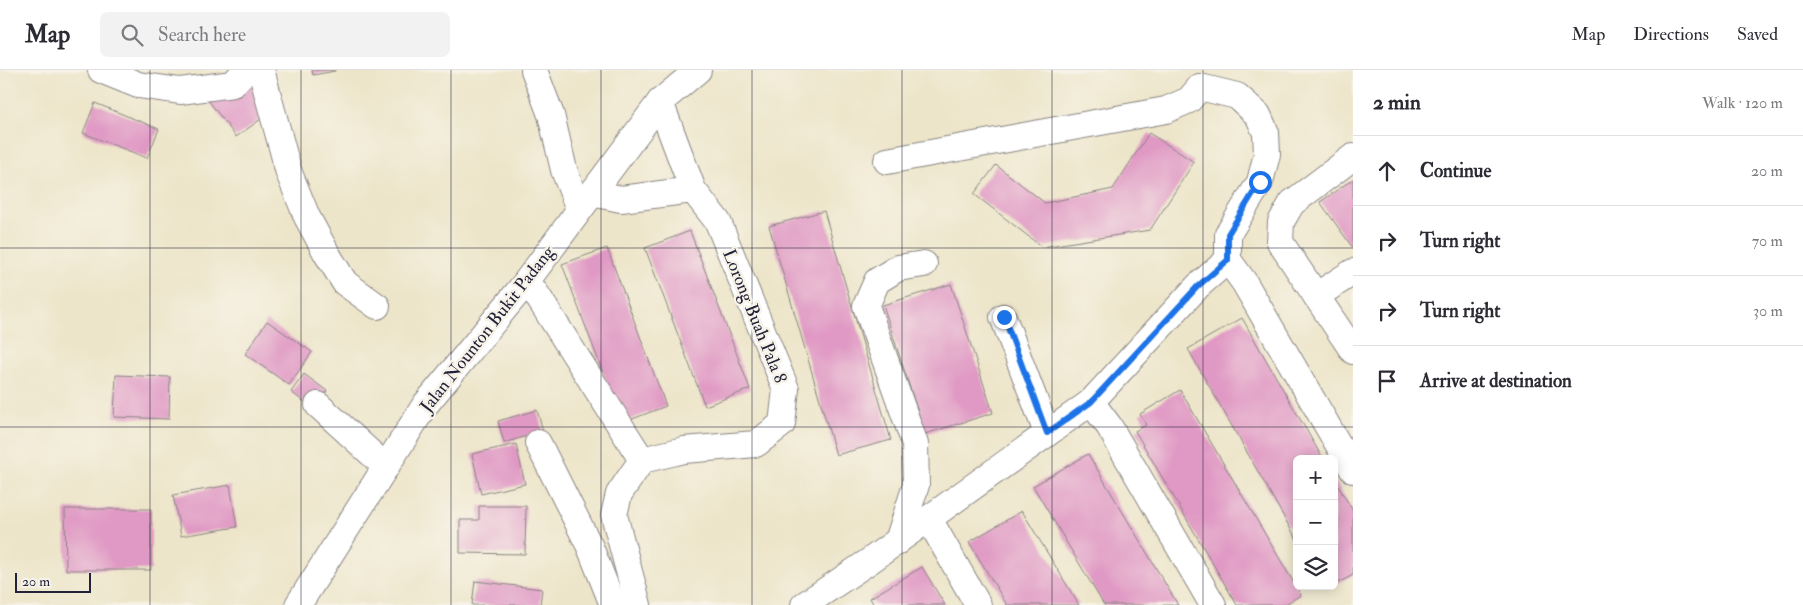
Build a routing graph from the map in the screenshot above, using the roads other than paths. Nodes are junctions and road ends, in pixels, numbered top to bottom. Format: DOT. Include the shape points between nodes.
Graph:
graph roads {
  1 [pos="101,70"];
  2 [pos="246,70"];
  3 [pos="261,70"];
  4 [pos="534,70"];
  5 [pos="698,70"];
  6 [pos="1196,79"];
  7 [pos="660,102"];
  8 [pos="1353,157"];
  9 [pos="887,161"];
  10 [pos="692,190"];
  11 [pos="585,201"];
  12 [pos="1228,260"];
  13 [pos="924,264"];
  14 [pos="1353,272"];
  15 [pos="523,286"];
  16 [pos="1316,296"];
  17 [pos="377,306"];
  18 [pos="1004,317"];
  19 [pos="1353,351"];
  20 [pos="1091,402"];
  21 [pos="318,405"];
  22 [pos="1047,433"];
  23 [pos="538,443"];
  24 [pos="642,460"];
  25 [pos="386,467"];
  26 [pos="1353,470"];
  27 [pos="928,519"];
  28 [pos="898,541"];
  29 [pos="298,605"];
  30 [pos="613,605"];
  31 [pos="638,605"];
  32 [pos="804,605"];
  33 [pos="978,605"];
  34 [pos="1213,605"];
  1 -- 2 [label="street" via="138,85 180,91 233,84"];
  3 -- 17 [label="street" via="289,173 307,217 345,284"];
  4 -- 11 [label="street" via="551,114 564,170"];
  5 -- 7 [label="street, Jalan Nounton Bukit Padang"];
  6 -- 9 [label="street" via="1189,100 1166,110"];
  6 -- 12 [label="street" via="1237,96 1258,116 1266,133 1267,154 1260,182 1228,234"];
  7 -- 10 [label="street, Lorong Buah Pala 8"];
  7 -- 11 [label="street, Jalan Nounton Bukit Padang"];
  8 -- 16 [label="street" via="1292,203 1281,222 1280,242"];
  10 -- 11 [label="street"];
  10 -- 24 [label="street, Lorong Buah Pala 8" via="718,222 786,389 782,424 756,444 684,450"];
  11 -- 15 [label="street, Jalan Nounton Bukit Padang"];
  12 -- 20 [label="street" via="1198,286"];
  12 -- 26 [label="street"];
  13 -- 28 [label="street" via="898,268 877,281 866,306 915,444 916,486"];
  14 -- 16 [label="street"];
  15 -- 24 [label="street" via="535,292"];
  15 -- 25 [label="street, Jalan Nounton Bukit Padang" via="425,405"];
  16 -- 19 [label="street"];
  18 -- 22 [label="street"];
  20 -- 22 [label="street"];
  20 -- 34 [label="street" via="1109,426"];
  21 -- 25 [label="street"];
  22 -- 27 [label="street"];
  23 -- 30 [label="street" via="590,547"];
  24 -- 31 [label="street" via="619,494 614,515"];
  25 -- 29 [label="street, Jalan Nounton Bukit Padang"];
  27 -- 28 [label="street"];
  27 -- 33 [label="street"];
  28 -- 32 [label="street"];
}
